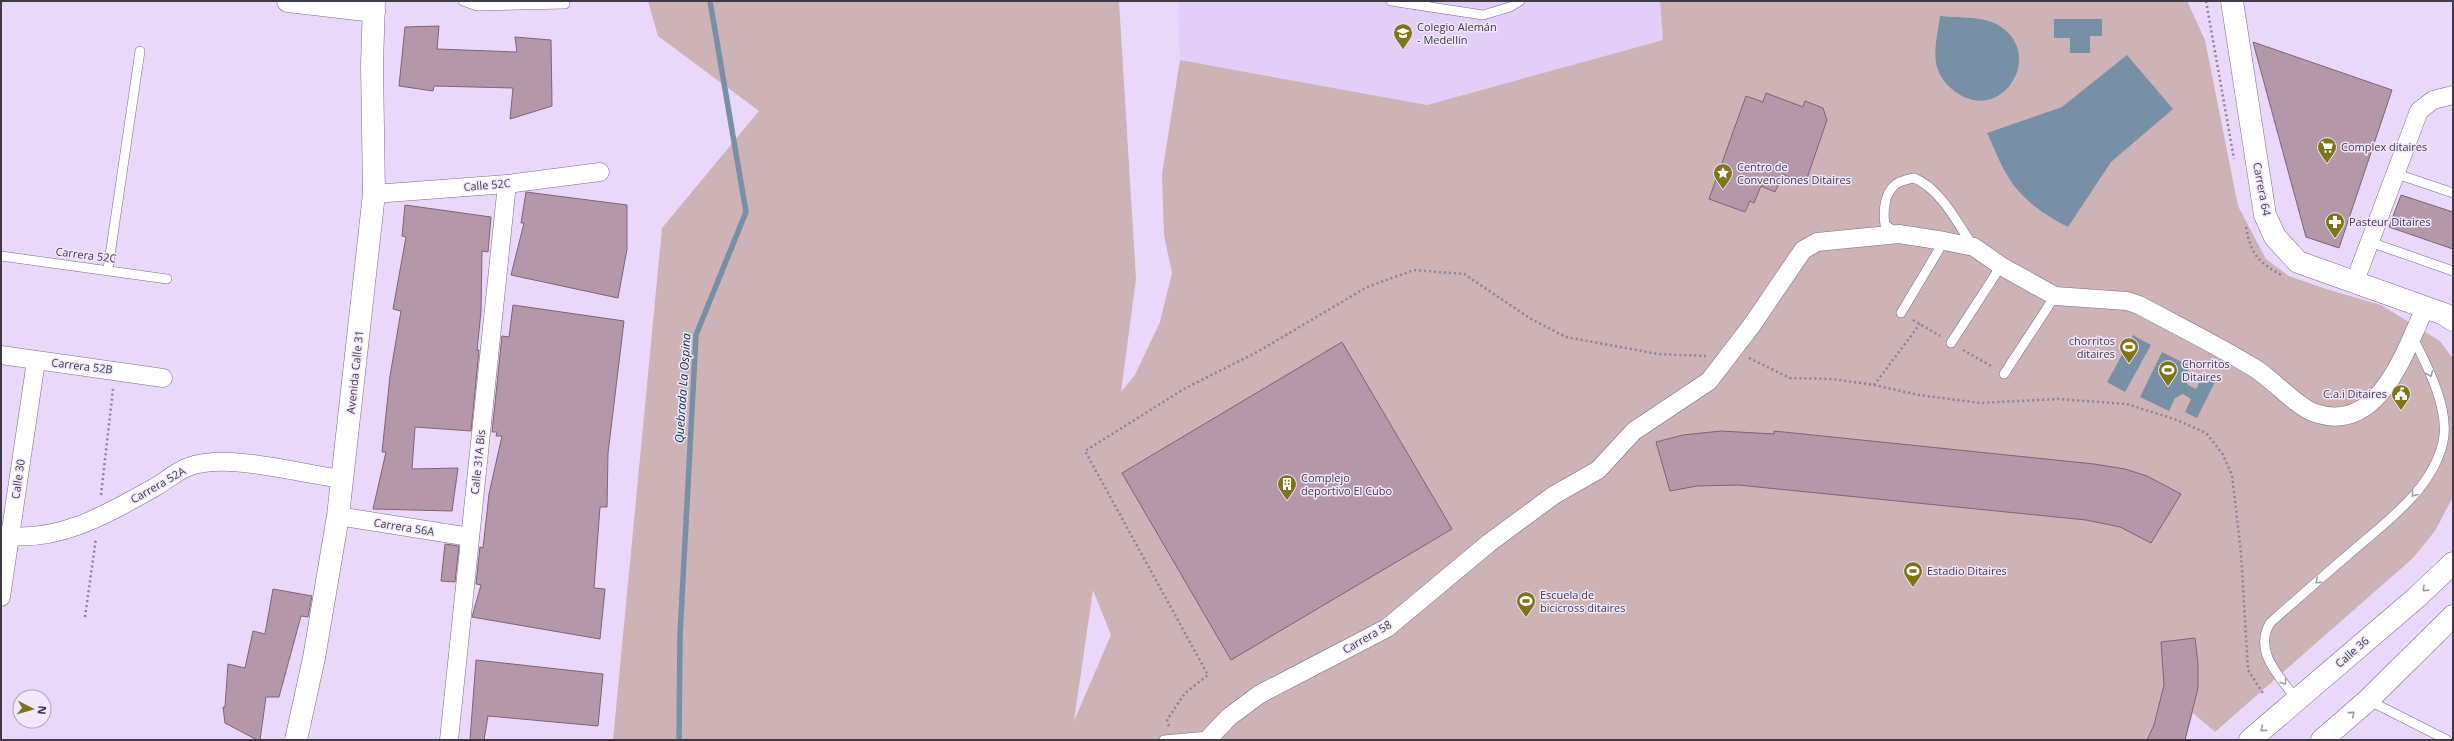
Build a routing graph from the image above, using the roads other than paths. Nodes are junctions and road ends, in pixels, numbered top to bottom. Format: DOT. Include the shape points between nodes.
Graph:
graph roads {
  1 [pos="288,1"];
  2 [pos="463,1"];
  3 [pos="1391,1"];
  4 [pos="1520,1"];
  5 [pos="2232,1"];
  6 [pos="565,4"];
  7 [pos="374,6"];
  8 [pos="140,52"];
  9 [pos="2453,94"];
  10 [pos="600,172"];
  11 [pos="2394,173"];
  12 [pos="507,184"];
  13 [pos="2453,193"];
  14 [pos="374,194"];
  15 [pos="1899,234"];
  16 [pos="1944,241"];
  17 [pos="2370,242"];
  18 [pos="1974,247"];
  19 [pos="1,256"];
  20 [pos="2001,266"];
  21 [pos="108,269"];
  22 [pos="2453,271"];
  23 [pos="167,279"];
  24 [pos="2355,281"];
  25 [pos="2055,296"];
  26 [pos="1901,313"];
  27 [pos="2444,314"];
  28 [pos="2413,338"];
  29 [pos="1951,343"];
  30 [pos="1,355"];
  31 [pos="36,361"];
  32 [pos="2004,374"];
  33 [pos="163,378"];
  34 [pos="343,479"];
  35 [pos="338,516"];
  36 [pos="5,535"];
  37 [pos="470,537"];
  38 [pos="2453,563"];
  39 [pos="1,597"];
  40 [pos="2453,616"];
  41 [pos="2297,700"];
  42 [pos="2368,700"];
  43 [pos="1208,738"];
  44 [pos="1167,739"];
  45 [pos="296,740"];
  46 [pos="449,740"];
  47 [pos="2250,740"];
  48 [pos="2322,740"];
  49 [pos="2447,740"];
  1 -- 7 [label="street"];
  2 -- 6 [label="lane" via="477,6"];
  3 -- 4 [label="lane" via="1483,15 1510,7"];
  5 -- 24 [label="street, Carrera 64" via="2265,215 2275,237 2298,262"];
  7 -- 14 [label="street, Avenida Calle 31"];
  8 -- 21 [label="lane"];
  9 -- 11 [label="street" via="2433,100 2419,111"];
  10 -- 12 [label="street, Calle 52C"];
  11 -- 13 [label="lane"];
  11 -- 17 [label="street"];
  12 -- 14 [label="street, Calle 52C"];
  12 -- 37 [label="street, Calle 31A Bis"];
  14 -- 34 [label="street, Avenida Calle 31"];
  15 -- 16 [label="street, Carrera 58"];
  15 -- 18 [label="lane" via="1885,225 1883,213 1887,196 1896,184 1914,178 1924,182 1948,209"];
  15 -- 43 [label="street, Carrera 58" via="1817,242 1803,250 1733,351 1709,381 1634,431 1598,470 1554,495 1489,543 1387,628 1260,694 1229,717"];
  16 -- 18 [label="street, Carrera 58"];
  16 -- 26 [label="lane"];
  17 -- 22 [label="lane"];
  17 -- 24 [label="street"];
  18 -- 20 [label="street"];
  19 -- 21 [label="lane, Carrera 52C"];
  20 -- 25 [label="street"];
  20 -- 29 [label="lane"];
  21 -- 23 [label="lane, Carrera 52C"];
  24 -- 27 [label="street, Carrera 64"];
  25 -- 28 [label="street" via="2128,301 2139,305 2255,369 2314,412 2333,416 2350,414 2374,400 2394,374"];
  25 -- 32 [label="lane"];
  27 -- 28 [label="street"];
  28 -- 41 [label="lane, one-way" via="2436,388 2443,417 2441,447 2430,474 2410,499 2266,629 2263,645 2268,660"];
  30 -- 31 [label="street, Carrera 52B"];
  31 -- 33 [label="street, Carrera 52B"];
  31 -- 36 [label="street, Calle 30"];
  34 -- 35 [label="street, Avenida Calle 31"];
  34 -- 36 [label="street, Carrera 52A" via="232,461 206,463 187,467 99,518 48,534"];
  35 -- 37 [label="street, Carrera 56A"];
  35 -- 45 [label="street, Avenida Calle 31" via="314,658"];
  36 -- 39 [label="street, Calle 30"];
  37 -- 46 [label="street, Calle 31A Bis"];
  38 -- 41 [label="street, Calle 36, one-way"];
  40 -- 42 [label="street"];
  41 -- 47 [label="street, Calle 36, one-way"];
  48 -- 42 [label="street, one-way"];
  42 -- 49 [label="lane"];
  43 -- 44 [label="lane"];
}
